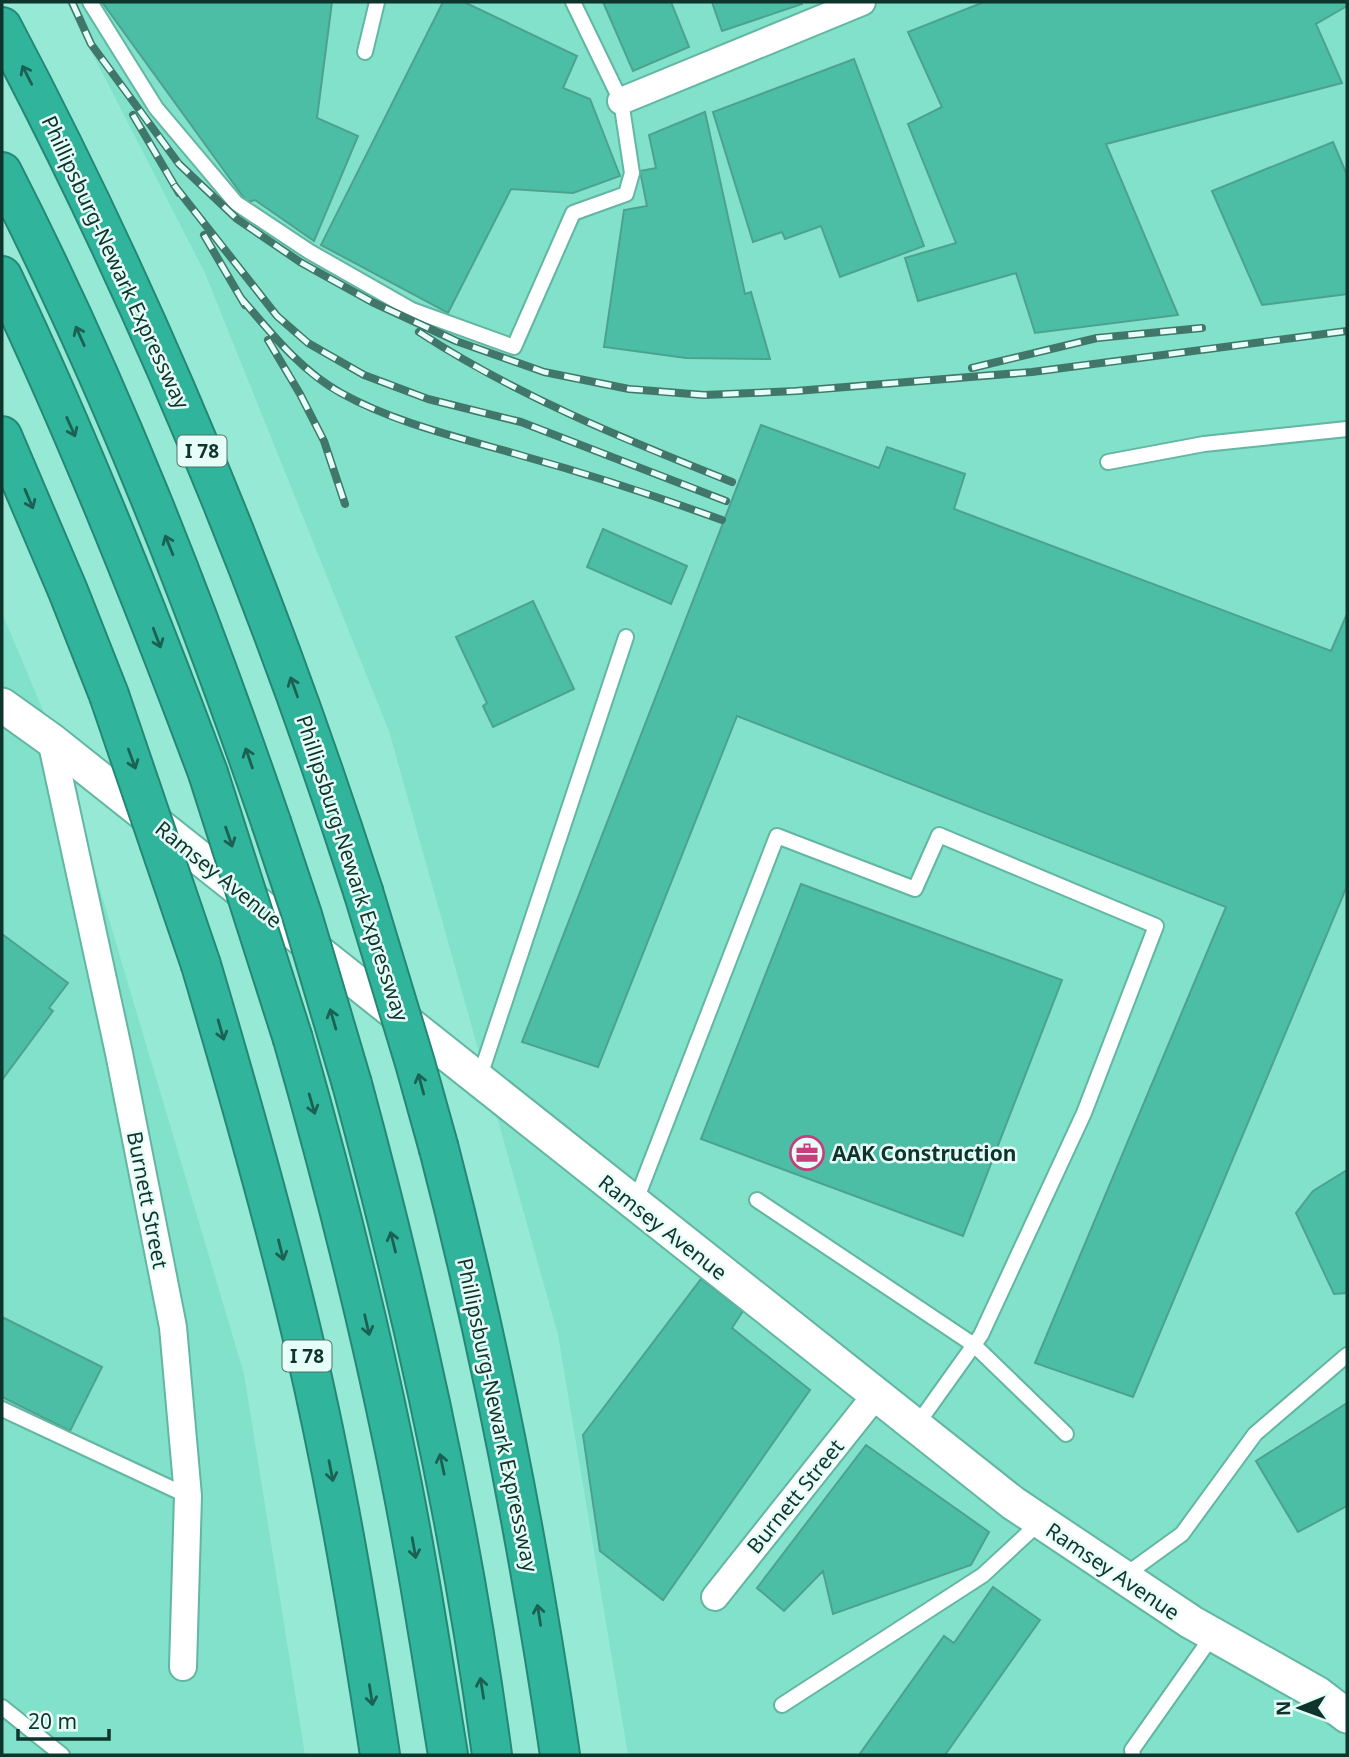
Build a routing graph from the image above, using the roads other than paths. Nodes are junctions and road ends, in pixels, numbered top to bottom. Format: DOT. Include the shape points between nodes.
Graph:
graph roads {
  1 [pos="90,2"];
  2 [pos="377,2"];
  3 [pos="573,2"];
  4 [pos="862,2"];
  5 [pos="2,26"];
  6 [pos="365,52"];
  7 [pos="621,101"];
  8 [pos="2,172"];
  9 [pos="2,276"];
  10 [pos="1347,429"];
  11 [pos="2,436"];
  12 [pos="1108,462"];
  13 [pos="626,637"];
  14 [pos="2,705"];
  15 [pos="51,740"];
  16 [pos="478,1080"];
  17 [pos="757,1200"];
  18 [pos="635,1205"];
  19 [pos="974,1345"];
  20 [pos="1347,1355"];
  21 [pos="875,1396"];
  22 [pos="2,1409"];
  23 [pos="916,1427"];
  24 [pos="1066,1434"];
  25 [pos="188,1496"];
  26 [pos="1040,1522"];
  27 [pos="1122,1577"];
  28 [pos="715,1597"];
  29 [pos="1213,1635"];
  30 [pos="183,1667"];
  31 [pos="782,1705"];
  32 [pos="2,1707"];
  33 [pos="1346,1710"];
  34 [pos="62,1755"];
  35 [pos="380,1755"];
  36 [pos="448,1755"];
  37 [pos="492,1755"];
  38 [pos="560,1755"];
  39 [pos="1133,1755"];
  1 -- 7 [label="lane" via="156,108 236,204 412,310 514,347 573,213 626,194 632,173"];
  2 -- 6 [label="lane"];
  3 -- 7 [label="lane"];
  4 -- 7 [label="street"];
  38 -- 5 [label="highway, Phillipsburg-Newark Expressway / I 78, one-way, bridge" via="509,1450 467,1263 415,1063 363,891 294,688 215,480 126,277"];
  37 -- 8 [label="highway, one-way, bridge" via="429,1398 379,1181 302,915 232,708 151,499 61,292"];
  9 -- 36 [label="highway, one-way, bridge" via="127,560 208,773 293,1039 349,1246 394,1442"];
  10 -- 12 [label="lane" via="1204,444"];
  11 -- 35 [label="highway, I 78, one-way, bridge" via="108,695 201,965 252,1138 304,1346 349,1564"];
  13 -- 16 [label="lane"];
  14 -- 15 [label="street, Ramsey Avenue"];
  15 -- 16 [label="street, Ramsey Avenue"];
  15 -- 25 [label="street, Burnett Street" via="173,1327"];
  16 -- 18 [label="street, Ramsey Avenue"];
  17 -- 19 [label="lane"];
  18 -- 19 [label="lane" via="777,835 915,889 939,835 1156,926 1084,1113"];
  18 -- 21 [label="street, Ramsey Avenue"];
  19 -- 23 [label="lane"];
  19 -- 24 [label="lane"];
  20 -- 27 [label="lane" via="1255,1434 1182,1534"];
  21 -- 23 [label="street, Ramsey Avenue"];
  21 -- 28 [label="street, Burnett Street"];
  22 -- 25 [label="lane"];
  23 -- 26 [label="street, Ramsey Avenue"];
  25 -- 30 [label="street, Burnett Street"];
  26 -- 27 [label="street, Ramsey Avenue"];
  26 -- 31 [label="lane" via="982,1575"];
  27 -- 29 [label="street, Ramsey Avenue"];
  29 -- 33 [label="street, Ramsey Avenue"];
  29 -- 39 [label="lane" via="1132,1750"];
  32 -- 34 [label="lane"];
}
